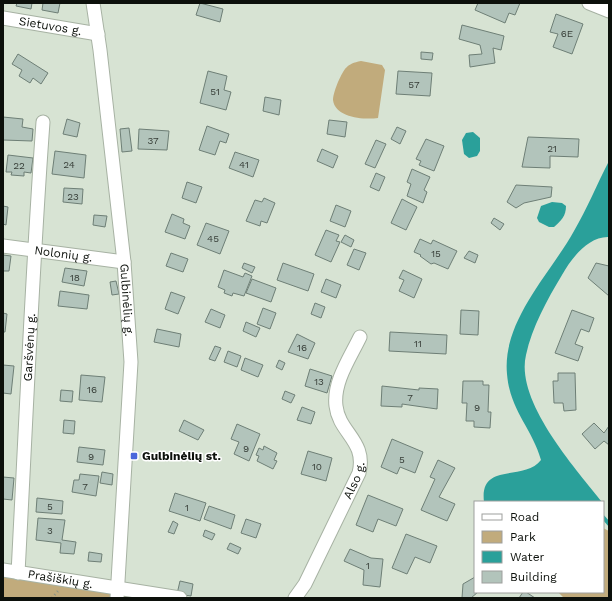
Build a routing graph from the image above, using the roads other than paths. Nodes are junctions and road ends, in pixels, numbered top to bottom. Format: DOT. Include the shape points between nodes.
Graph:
graph roads {
  1 [pos="93,3"];
  2 [pos="589,3"];
  3 [pos="609,11"];
  4 [pos="3,18"];
  5 [pos="98,34"];
  6 [pos="43,122"];
  7 [pos="3,246"];
  8 [pos="34,251"];
  9 [pos="124,262"];
  10 [pos="360,337"];
  11 [pos="3,570"];
  12 [pos="18,573"];
  13 [pos="118,593"];
  14 [pos="180,598"];
  15 [pos="295,598"];
  1 -- 5 [label="street, Gulbinėlių g."];
  2 -- 3 [label="street"];
  4 -- 5 [label="street, Sietuvos g."];
  5 -- 9 [label="street, Gulbinėlių g."];
  6 -- 8 [label="street, Garšvėnų g."];
  7 -- 8 [label="street, Nolonių g."];
  8 -- 9 [label="street, Nolonių g."];
  8 -- 12 [label="street, Garšvėnų g."];
  9 -- 13 [label="street, Gulbinėlių g." via="131,362"];
  10 -- 15 [label="street, Also g." via="339,380 336,406 338,415 358,446 361,465 308,577"];
  11 -- 12 [label="street, Prašiškių g."];
  12 -- 13 [label="street, Prašiškių g."];
  13 -- 14 [label="street"];
}
